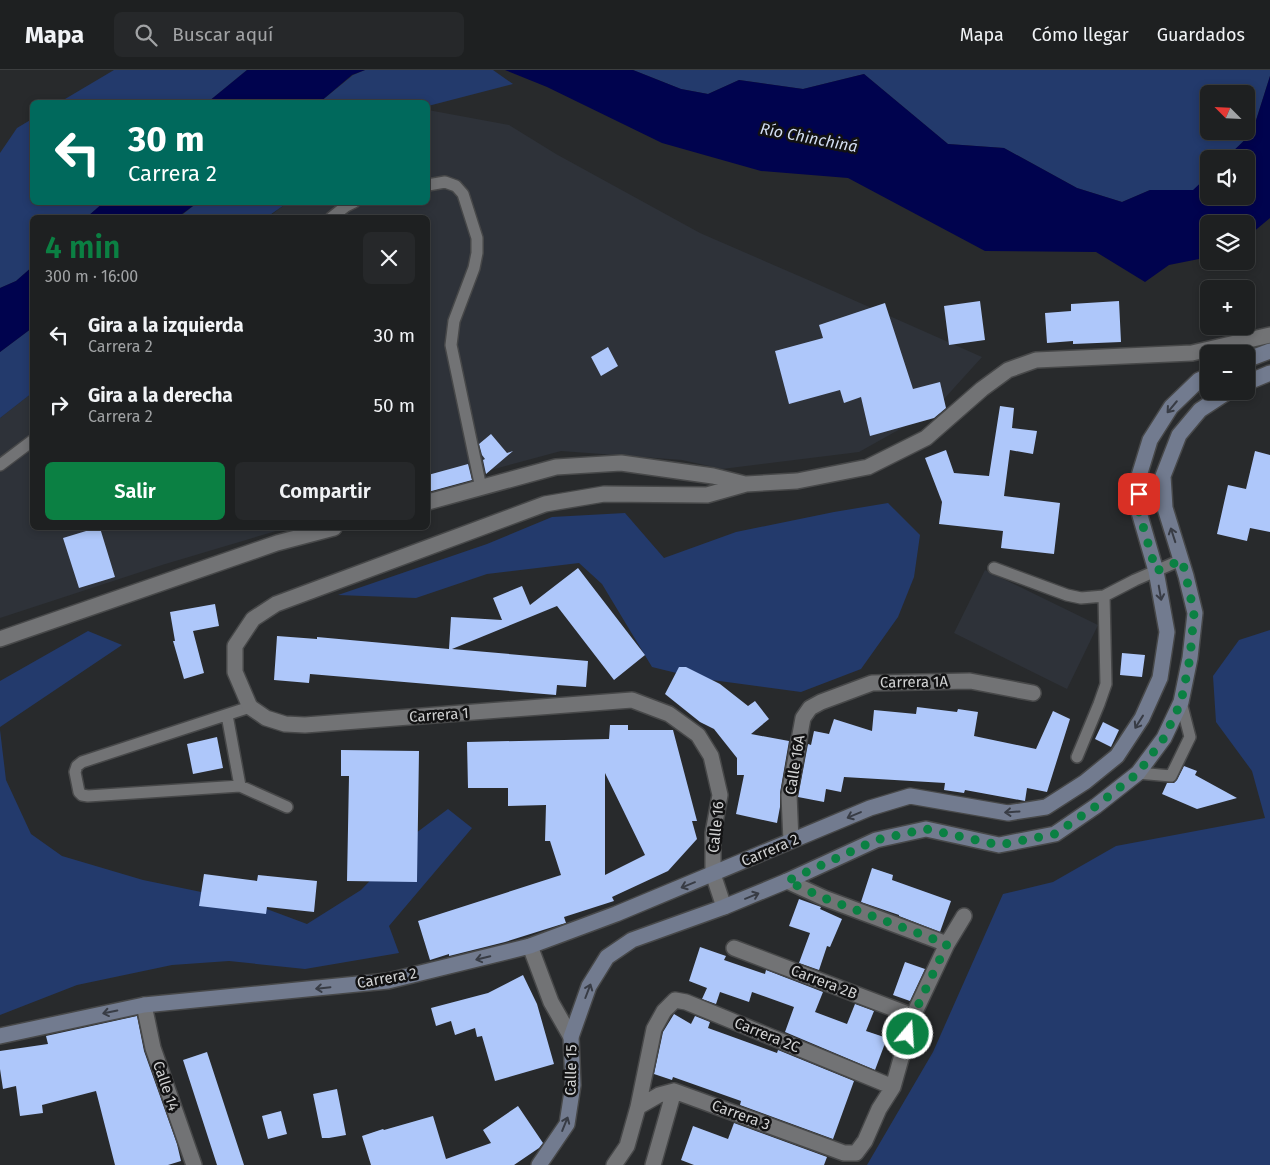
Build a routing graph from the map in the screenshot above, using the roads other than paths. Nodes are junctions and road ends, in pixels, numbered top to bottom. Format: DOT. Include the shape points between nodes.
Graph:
graph roads {
  1 [pos="430,185"];
  2 [pos="348,205"];
  3 [pos="335,215"];
  4 [pos="1270,335"];
  5 [pos="1270,350"];
  6 [pos="1255,356"];
  7 [pos="1270,373"];
  8 [pos="1255,379"];
  9 [pos="1200,380"];
  10 [pos="1215,400"];
  11 [pos="30,442"];
  12 [pos="0,465"];
  13 [pos="746,484"];
  14 [pos="481,488"];
  15 [pos="430,501"];
  16 [pos="326,530"];
  17 [pos="1182,560"];
  18 [pos="994,568"];
  19 [pos="1156,571"];
  20 [pos="1104,596"];
  21 [pos="0,639"];
  22 [pos="1033,693"];
  23 [pos="632,700"];
  24 [pos="1181,702"];
  25 [pos="250,707"];
  26 [pos="228,715"];
  27 [pos="803,718"];
  28 [pos="1077,757"];
  29 [pos="1138,773"];
  30 [pos="240,786"];
  31 [pos="287,807"];
  32 [pos="791,842"];
  33 [pos="713,874"];
  34 [pos="787,881"];
  35 [pos="724,907"];
  36 [pos="964,916"];
  37 [pos="947,944"];
  38 [pos="530,946"];
  39 [pos="734,948"];
  40 [pos="144,1005"];
  41 [pos="913,1016"];
  42 [pos="0,1036"];
  43 [pos="571,1037"];
  44 [pos="893,1087"];
  45 [pos="674,1091"];
  46 [pos="638,1107"];
  47 [pos="657,1164"];
  48 [pos="194,1165"];
  49 [pos="539,1165"];
  50 [pos="614,1165"];
  1 -- 14 [label="lane" via="445,182 456,186 463,194 477,238 474,268 454,321 451,345"];
  2 -- 3 [label="lane"];
  4 -- 13 [label="street" via="1192,353 1036,360 1008,370 926,438 868,467 797,481"];
  5 -- 6 [label="main road"];
  7 -- 8 [label="main road"];
  9 -- 19 [label="main road, Carrera 2, one-way" via="1171,407 1150,440 1139,476 1139,512"];
  17 -- 10 [label="main road, one-way" via="1165,508 1163,476 1179,435 1200,410"];
  11 -- 12 [label="lane"];
  13 -- 14 [label="street" via="621,463 556,467"];
  13 -- 25 [label="street" via="706,495 604,494 545,504 276,604 253,619 235,646 235,672"];
  14 -- 15 [label="street"];
  16 -- 21 [label="street" via="277,543"];
  17 -- 19 [label="lane"];
  17 -- 24 [label="main road" via="1194,613 1190,658"];
  18 -- 20 [label="lane" via="1067,596"];
  19 -- 20 [label="lane"];
  19 -- 32 [label="main road, Carrera 2, one-way" via="1167,632 1160,678 1142,718 1117,756 1085,782 1046,806 1008,813 910,796 870,808"];
  20 -- 28 [label="lane" via="1106,684"];
  22 -- 27 [label="street, Carrera 1A" via="970,681 872,683 821,702 810,708"];
  23 -- 25 [label="street, Carrera 1" via="304,725 266,718"];
  23 -- 33 [label="street, Calle 16" via="668,714 691,729 712,756 720,794 713,833"];
  24 -- 29 [label="main road" via="1164,738"];
  24 -- 29 [label="lane" via="1190,737 1171,776"];
  25 -- 26 [label="lane"];
  26 -- 30 [label="lane"];
  26 -- 30 [label="lane" via="82,762 75,772 79,792 88,796"];
  27 -- 32 [label="street, Calle 16A" via="789,795"];
  29 -- 34 [label="main road" via="1055,834 999,845 926,829 876,840"];
  30 -- 31 [label="lane"];
  32 -- 33 [label="main road, Carrera 2"];
  33 -- 35 [label="street, Calle 16"];
  33 -- 38 [label="main road, Carrera 2, one-way"];
  35 -- 34 [label="main road, one-way"];
  34 -- 37 [label="street"];
  43 -- 35 [label="main road, one-way" via="589,986 607,957 632,940"];
  36 -- 37 [label="street"];
  37 -- 41 [label="street"];
  38 -- 40 [label="main road, Carrera 2, one-way" via="388,980"];
  38 -- 43 [label="street, Calle 15" via="551,1002"];
  39 -- 41 [label="street, Carrera 2B"];
  40 -- 42 [label="main road, Carrera 2, one-way"];
  40 -- 48 [label="street, Calle 14" via="153,1048"];
  41 -- 44 [label="street"];
  49 -- 43 [label="main road, Calle 15, one-way" via="566,1124 573,1085"];
  44 -- 45 [label="street, Carrera 3" via="856,1153 844,1153"];
  44 -- 46 [label="street, Carrera 2C" via="675,1000 654,1029"];
  45 -- 46 [label="street"];
  45 -- 47 [label="street"];
  46 -- 50 [label="street" via="628,1146"];
}
